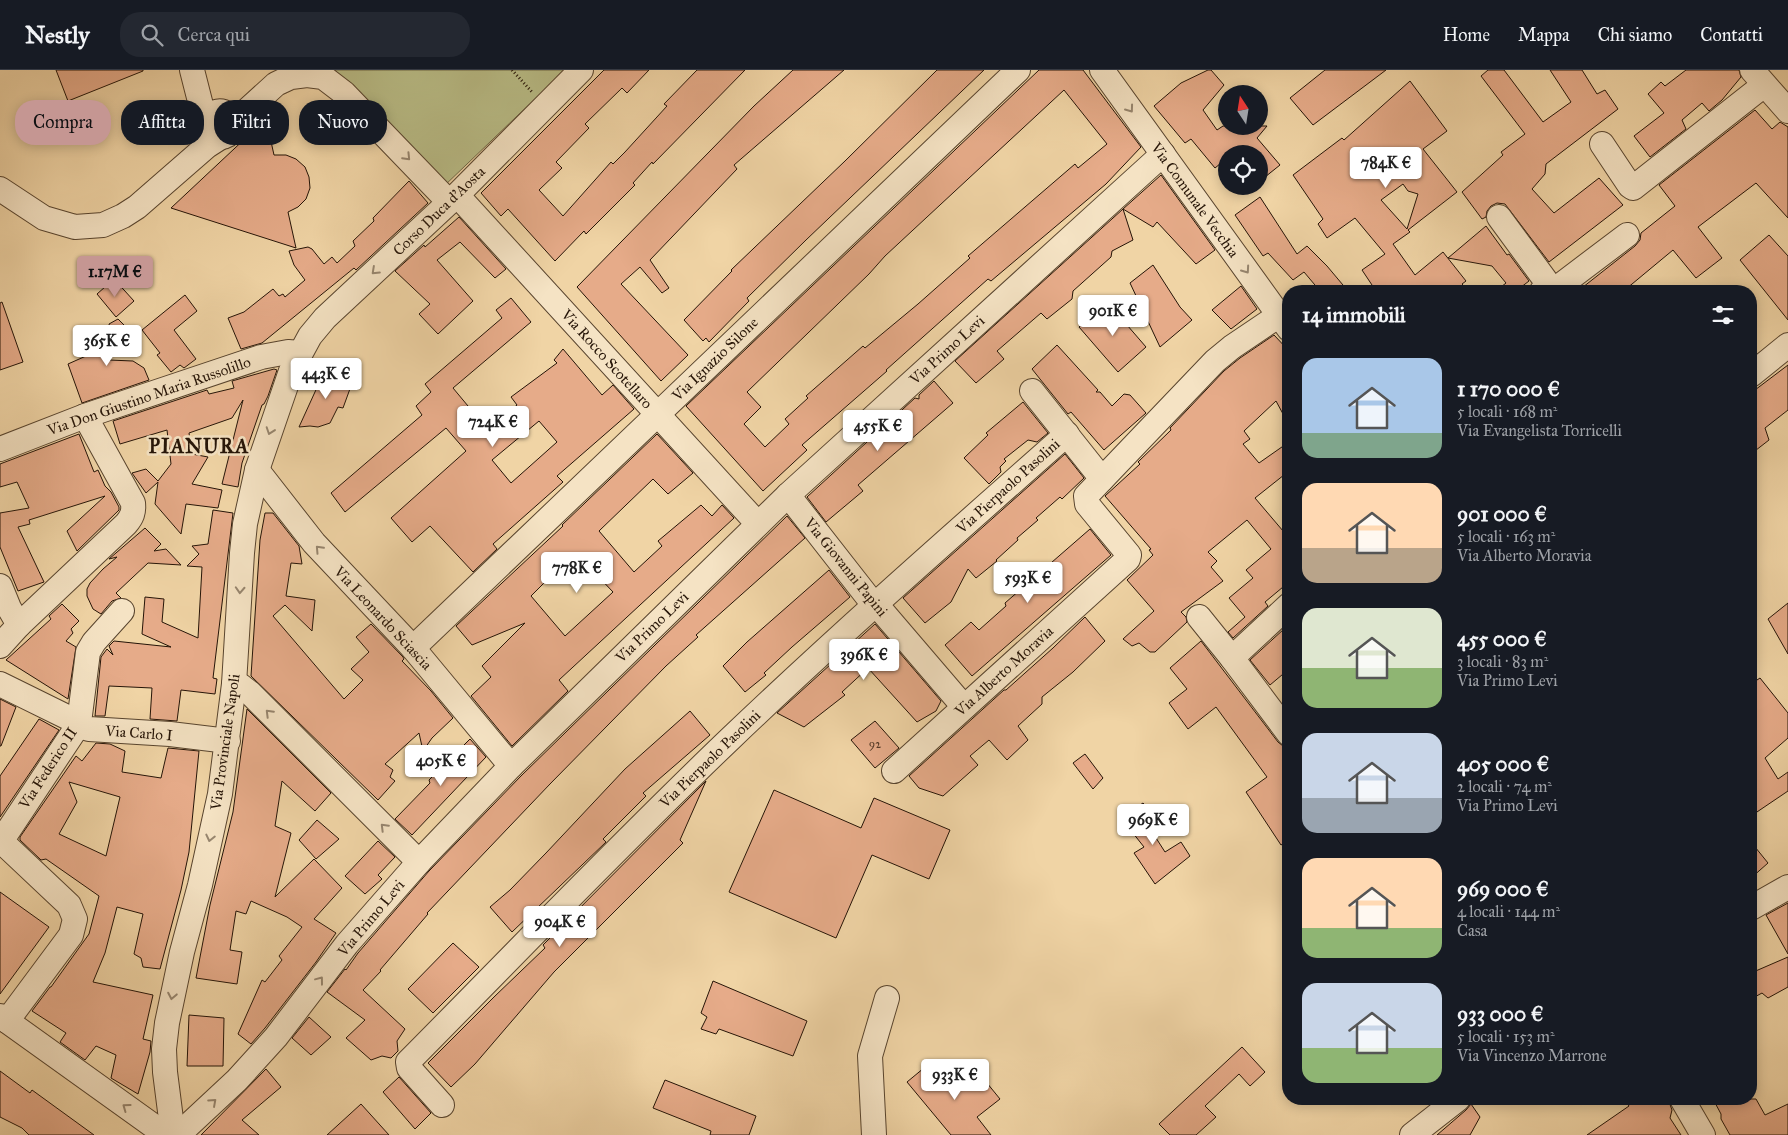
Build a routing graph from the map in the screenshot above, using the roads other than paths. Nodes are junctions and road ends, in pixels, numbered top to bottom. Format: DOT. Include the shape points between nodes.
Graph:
graph roads {
  1 [pos="581,70"];
  2 [pos="1018,70"];
  3 [pos="1102,70"];
  4 [pos="192,73"];
  5 [pos="1758,77"];
  6 [pos="255,100"];
  7 [pos="1788,110"];
  8 [pos="214,124"];
  9 [pos="214,131"];
  10 [pos="1602,144"];
  11 [pos="1163,154"];
  12 [pos="0,189"];
  13 [pos="453,198"];
  14 [pos="1499,218"];
  15 [pos="1627,235"];
  16 [pos="1546,285"];
  17 [pos="1561,285"];
  18 [pos="1282,321"];
  19 [pos="1282,323"];
  20 [pos="1788,345"];
  21 [pos="300,353"];
  22 [pos="1757,370"];
  23 [pos="1032,390"];
  24 [pos="657,414"];
  25 [pos="85,416"];
  26 [pos="1067,434"];
  27 [pos="0,449"];
  28 [pos="257,470"];
  29 [pos="1102,479"];
  30 [pos="788,495"];
  31 [pos="758,524"];
  32 [pos="0,586"];
  33 [pos="876,603"];
  34 [pos="122,612"];
  35 [pos="1282,616"];
  36 [pos="1198,617"];
  37 [pos="19,626"];
  38 [pos="0,646"];
  39 [pos="413,648"];
  40 [pos="1232,658"];
  41 [pos="0,684"];
  42 [pos="234,684"];
  43 [pos="964,707"];
  44 [pos="78,723"];
  45 [pos="1282,725"];
  46 [pos="228,741"];
  47 [pos="511,766"];
  48 [pos="894,771"];
  49 [pos="0,841"];
  50 [pos="419,862"];
  51 [pos="1788,887"];
  52 [pos="1757,905"];
  53 [pos="887,998"];
  54 [pos="3,1019"];
  55 [pos="442,1105"];
  56 [pos="1450,1105"];
  57 [pos="1686,1105"];
  58 [pos="166,1135"];
  59 [pos="173,1135"];
  60 [pos="178,1135"];
  61 [pos="874,1135"];
  62 [pos="1412,1135"];
  63 [pos="1703,1135"];
  1 -- 13 [label="street, Corso Duca d'Aosta"];
  2 -- 24 [label="street, Via Ignazio Silone"];
  3 -- 11 [label="street, Via Comunale Vecchia, one-way"];
  4 -- 8 [label="street"];
  5 -- 7 [label="street"];
  5 -- 10 [label="street" via="1633,188"];
  6 -- 13 [label="street, Via Rocco Scotellaro, one-way" via="291,77 323,78 344,93"];
  9 -- 12 [label="street, Via Rocco Scotellaro" via="137,207 103,224 75,228 44,218"];
  11 -- 18 [label="street, Via Comunale Vecchia, one-way"];
  11 -- 30 [label="street, Via Primo Levi"];
  13 -- 21 [label="street, Corso Duca d'Aosta, one-way" via="325,318"];
  13 -- 24 [label="street, Via Rocco Scotellaro"];
  14 -- 16 [label="street"];
  15 -- 17 [label="street"];
  19 -- 29 [label="street, Via Alberto Moravia" via="1232,348 1215,361"];
  20 -- 22 [label="street"];
  21 -- 25 [label="street, Via Don Giustino Maria Russolillo" via="267,356"];
  21 -- 28 [label="street, Via Provinciale Napoli, one-way"];
  23 -- 26 [label="street"];
  24 -- 31 [label="street, Via Rocco Scotellaro"];
  24 -- 39 [label="street, Via Ignazio Silone"];
  25 -- 27 [label="street, Via Don Giustino Maria Russolillo"];
  25 -- 37 [label="street" via="133,503 132,516"];
  26 -- 29 [label="street"];
  26 -- 33 [label="street, Via Pierpaolo Pasolini"];
  39 -- 28 [label="street, Via Leonardo Sciascia, one-way" via="314,543"];
  28 -- 42 [label="street, Via Provinciale Napoli, one-way" via="245,524"];
  29 -- 43 [label="street, Via Alberto Moravia" via="1085,501 1128,558"];
  30 -- 31 [label="street, Via Primo Levi"];
  30 -- 33 [label="street, Via Giovanni Papini" via="867,596"];
  31 -- 47 [label="street, Via Primo Levi"];
  32 -- 37 [label="street"];
  33 -- 43 [label="street, Via Giovanni Papini"];
  33 -- 55 [label="street, Via Pierpaolo Pasolini" via="670,797 408,1062 409,1068"];
  34 -- 44 [label="street, Via Federico II" via="88,652"];
  35 -- 40 [label="street"];
  36 -- 40 [label="street"];
  37 -- 38 [label="street"];
  39 -- 47 [label="street, Via Leonardo Sciascia"];
  40 -- 45 [label="street"];
  41 -- 44 [label="street, Via Carlo I"];
  42 -- 46 [label="street, Via Provinciale Napoli"];
  50 -- 42 [label="street, one-way" via="250,693"];
  43 -- 48 [label="street, Via Alberto Moravia"];
  44 -- 46 [label="street, Via Carlo I" via="93,730"];
  44 -- 49 [label="street, Via Federico II"];
  46 -- 59 [label="street, Via Provinciale Napoli, one-way" via="220,794 176,977 164,1050"];
  47 -- 50 [label="street, Via Primo Levi"];
  49 -- 54 [label="street" via="69,905 75,919 71,935"];
  60 -- 50 [label="street, Via Primo Levi, one-way" via="237,1080 276,1037 347,944"];
  51 -- 52 [label="street"];
  53 -- 61 [label="street" via="870,1056"];
  58 -- 54 [label="street, one-way"];
  56 -- 62 [label="street"];
  57 -- 63 [label="street"];
}
